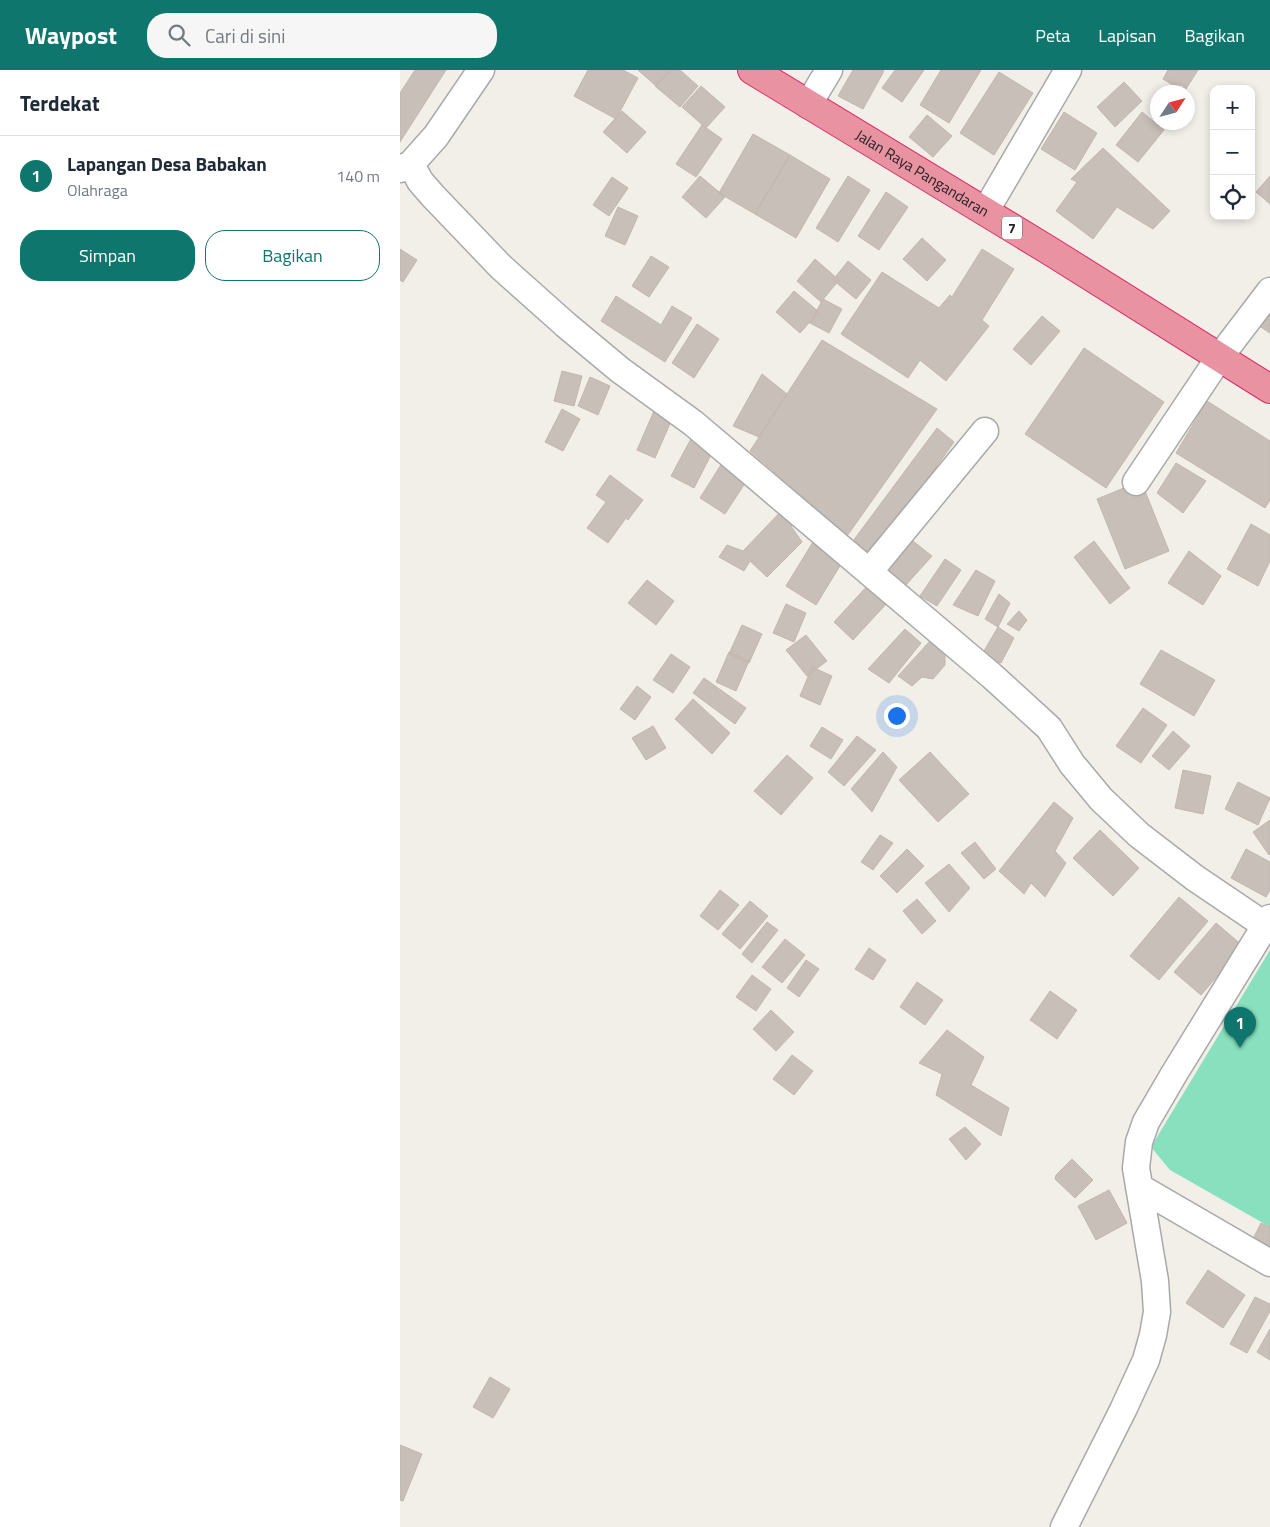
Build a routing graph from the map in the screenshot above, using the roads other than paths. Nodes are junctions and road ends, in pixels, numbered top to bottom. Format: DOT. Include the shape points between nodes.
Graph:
graph roads {
  1 [pos="481,70"];
  2 [pos="752,70"];
  3 [pos="829,70"];
  4 [pos="1068,70"];
  5 [pos="808,106"];
  6 [pos="406,166"];
  7 [pos="985,212"];
  8 [pos="1270,291"];
  9 [pos="1219,358"];
  10 [pos="1270,389"];
  11 [pos="985,431"];
  12 [pos="1136,482"];
  13 [pos="869,572"];
  14 [pos="1268,922"];
  15 [pos="1139,1187"];
  16 [pos="1270,1263"];
  17 [pos="1064,1527"];
  1 -- 6 [label="street" via="436,136"];
  2 -- 5 [label="highway, Jalan Raya Pangandaran / 7"];
  3 -- 5 [label="street"];
  4 -- 7 [label="street"];
  5 -- 7 [label="highway, Jalan Raya Pangandaran / 7"];
  6 -- 13 [label="street" via="501,267 566,325 620,370 693,423"];
  7 -- 9 [label="highway, Jalan Raya Pangandaran / 7"];
  8 -- 9 [label="street"];
  9 -- 10 [label="highway, Jalan Raya Pangandaran / 7"];
  9 -- 12 [label="street"];
  11 -- 13 [label="street"];
  13 -- 14 [label="street" via="1049,728 1072,764 1101,799 1139,835 1195,878"];
  14 -- 15 [label="street" via="1146,1122 1136,1156"];
  15 -- 16 [label="street"];
  15 -- 17 [label="street" via="1157,1312 1153,1336 1146,1360 1123,1410"];
}
